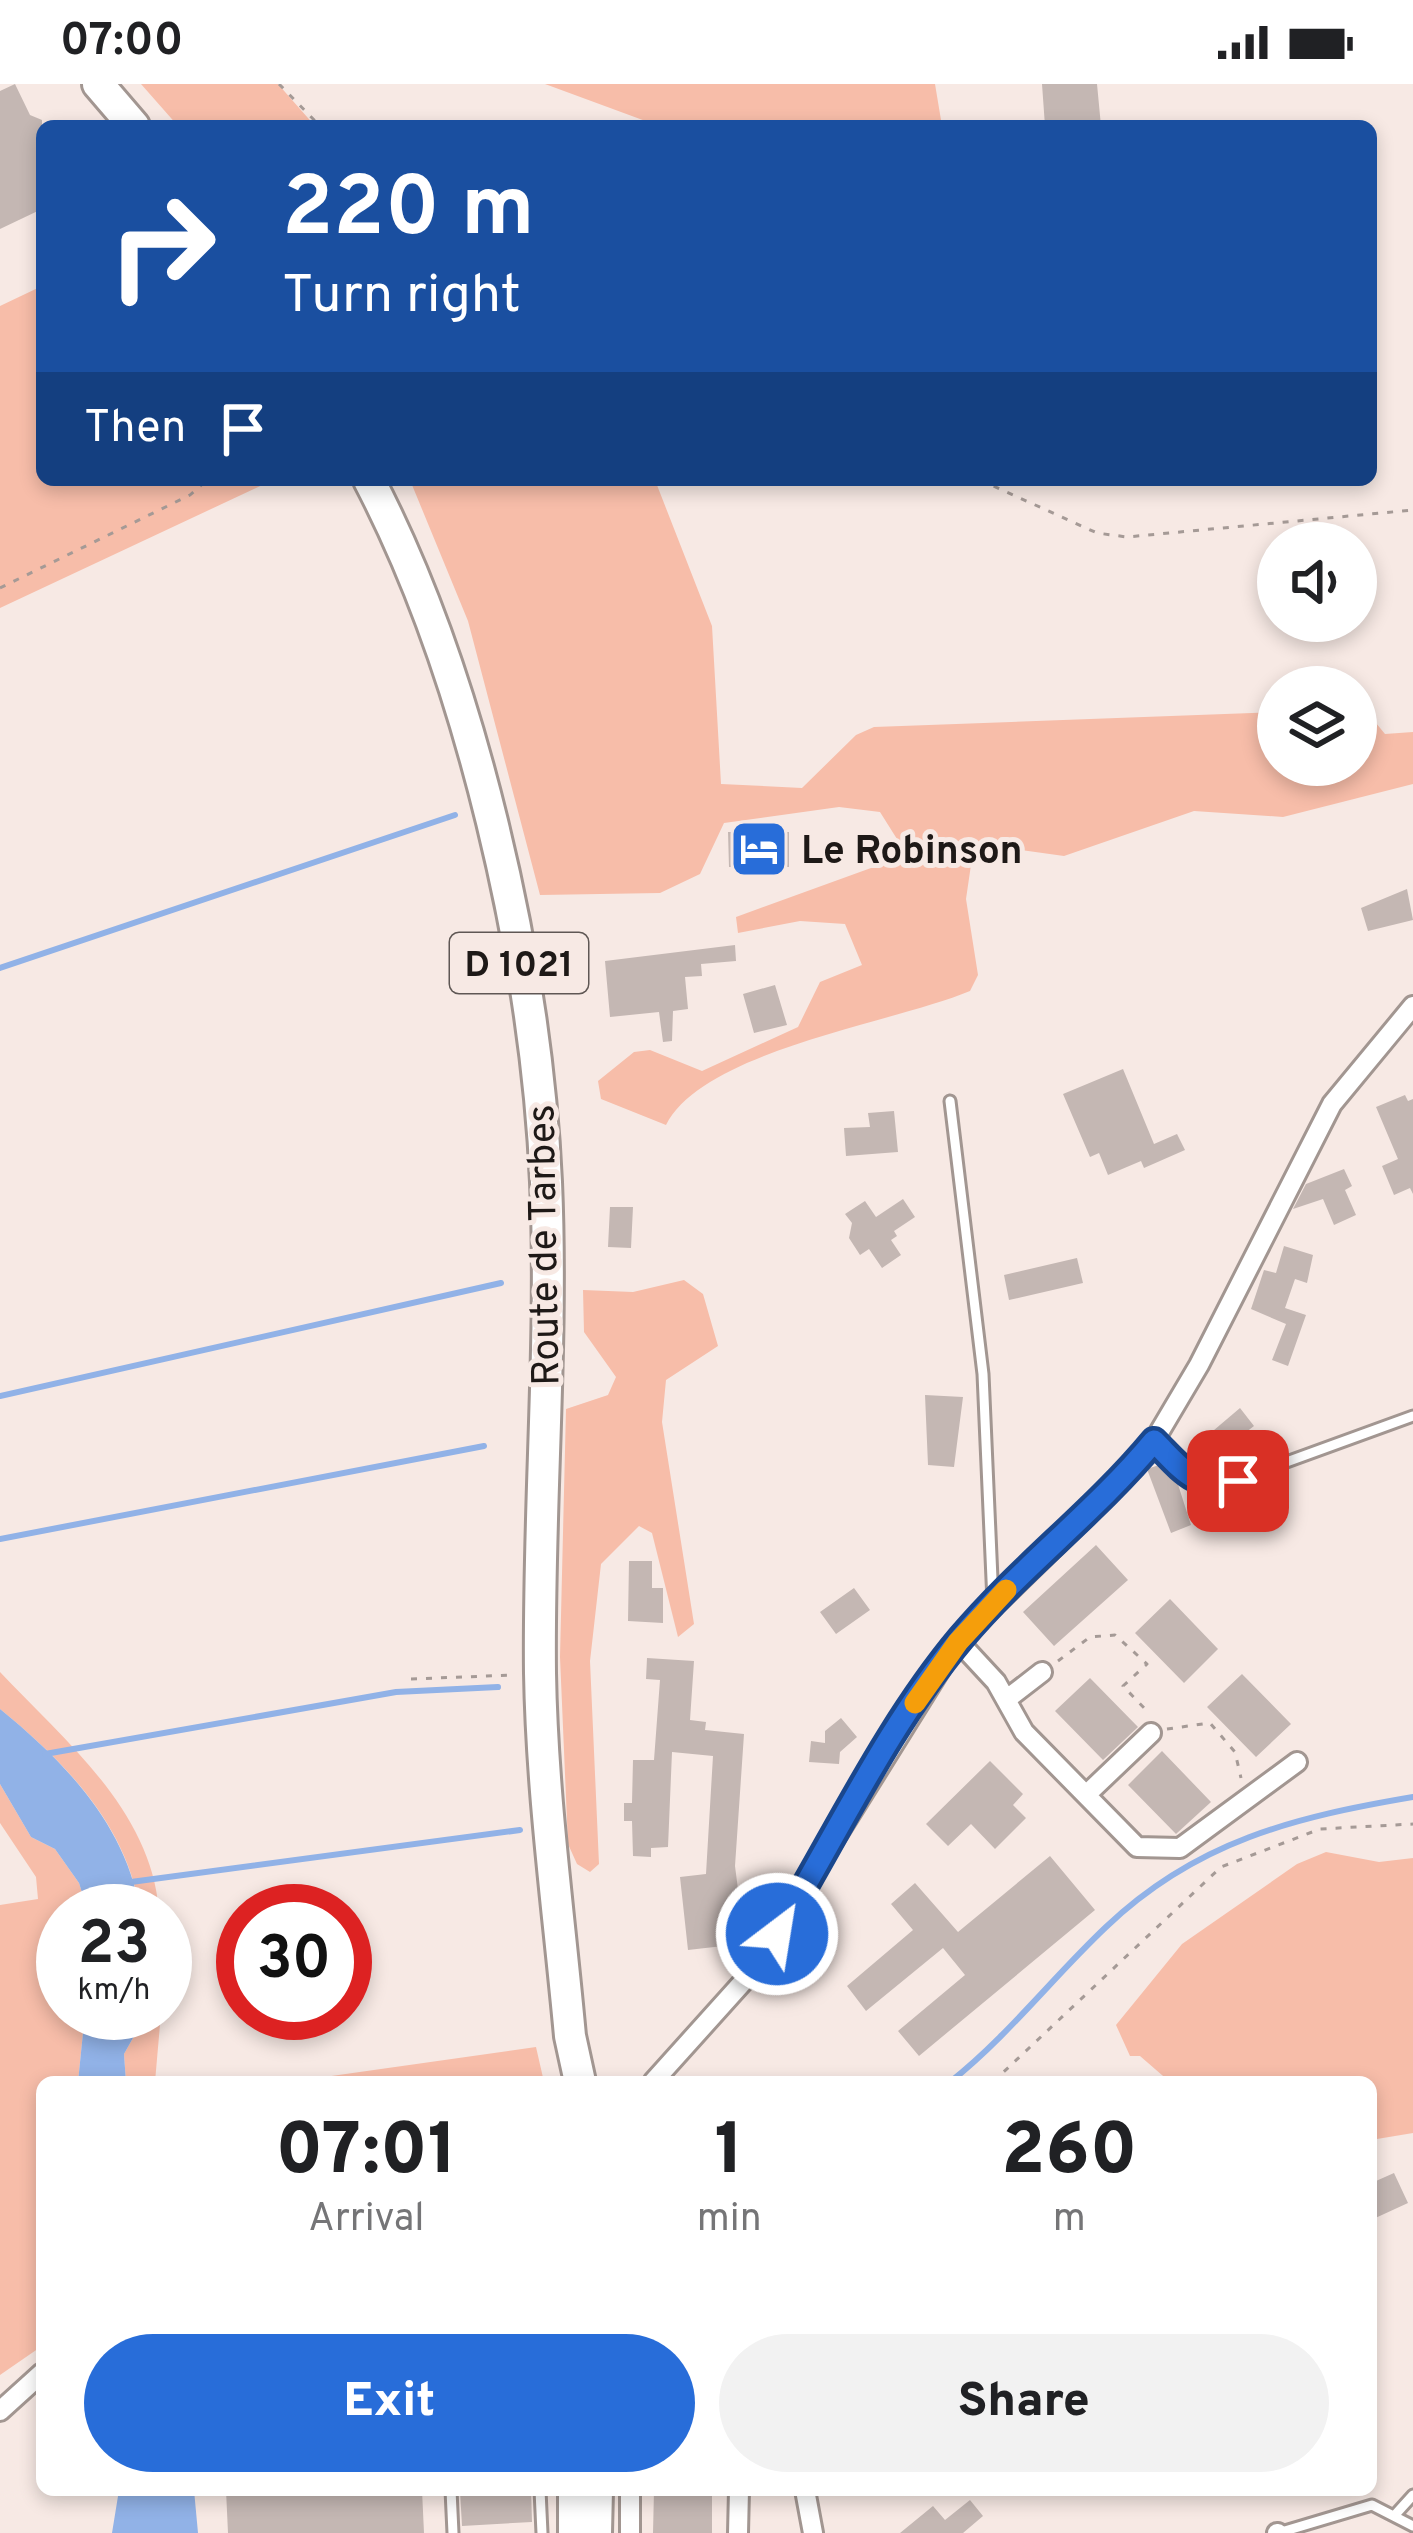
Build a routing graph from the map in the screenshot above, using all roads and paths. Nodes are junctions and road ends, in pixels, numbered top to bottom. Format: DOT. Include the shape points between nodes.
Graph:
graph roads {
  1 [pos="98,84"];
  2 [pos="279,84"];
  3 [pos="129,120"];
  4 [pos="314,120"];
  5 [pos="200,486"];
  6 [pos="372,486"];
  7 [pos="993,486"];
  8 [pos="1413,510"];
  9 [pos="0,588"];
  10 [pos="1413,1006"];
  11 [pos="950,1101"];
  12 [pos="1413,1416"];
  13 [pos="1154,1441"];
  14 [pos="993,1601"];
  15 [pos="958,1642"];
  16 [pos="1042,1672"];
  17 [pos="540,1674"];
  18 [pos="411,1679"];
  19 [pos="1007,1699"];
  20 [pos="1151,1733"];
  21 [pos="1297,1762"];
  22 [pos="1086,1795"];
  23 [pos="1251,1797"];
  24 [pos="1413,1824"];
  25 [pos="570,2036"];
  26 [pos="567,2076"];
  27 [pos="579,2076"];
  28 [pos="658,2076"];
  29 [pos="999,2076"];
  30 [pos="36,2378"];
  31 [pos="0,2411"];
  32 [pos="1413,2495"];
  33 [pos="451,2496"];
  34 [pos="540,2496"];
  35 [pos="574,2496"];
  36 [pos="596,2496"];
  37 [pos="630,2496"];
  38 [pos="739,2496"];
  39 [pos="806,2496"];
  40 [pos="1394,2516"];
  41 [pos="1413,2526"];
  42 [pos="453,2533"];
  43 [pos="542,2533"];
  44 [pos="574,2533"];
  45 [pos="596,2533"];
  46 [pos="630,2533"];
  47 [pos="739,2533"];
  48 [pos="813,2533"];
  49 [pos="1277,2533"];
  1 -- 3 [label="main road"];
  2 -- 4 [label="path"];
  5 -- 9 [label="path"];
  6 -- 17 [label="main road, Route de Tarbes / D 1021" via="436,630 509,903 531,1035 546,1185"];
  7 -- 8 [label="path" via="1097,533 1127,537"];
  10 -- 13 [label="street" via="1332,1104"];
  11 -- 14 [label="lane" via="982,1374"];
  12 -- 13 [label="lane" via="1218,1487 1194,1480"];
  13 -- 14 [label="street"];
  14 -- 15 [label="street"];
  15 -- 19 [label="street"];
  15 -- 28 [label="street" via="751,1973"];
  16 -- 19 [label="street"];
  16 -- 20 [label="path" via="1090,1637 1115,1635 1147,1664 1123,1686 1152,1716"];
  17 -- 18 [label="path"];
  17 -- 25 [label="main road, Route de Tarbes / D 1021"];
  19 -- 22 [label="street" via="1024,1732"];
  20 -- 22 [label="street"];
  20 -- 23 [label="path" via="1210,1723 1235,1752"];
  21 -- 23 [label="street"];
  22 -- 23 [label="street" via="1137,1847 1165,1851 1195,1840"];
  24 -- 29 [label="path" via="1320,1828 1221,1867"];
  25 -- 26 [label="main road, Route de Tarbes / D 1021"];
  25 -- 27 [label="main road, Route de Tarbes / D 1021"];
  30 -- 31 [label="street"];
  32 -- 40 [label="lane"];
  33 -- 42 [label="lane"];
  34 -- 43 [label="lane"];
  35 -- 44 [label="main road"];
  36 -- 45 [label="main road"];
  37 -- 46 [label="street"];
  38 -- 47 [label="street"];
  39 -- 48 [label="street"];
  40 -- 41 [label="lane"];
  40 -- 49 [label="lane" via="1372,2505"];
}
